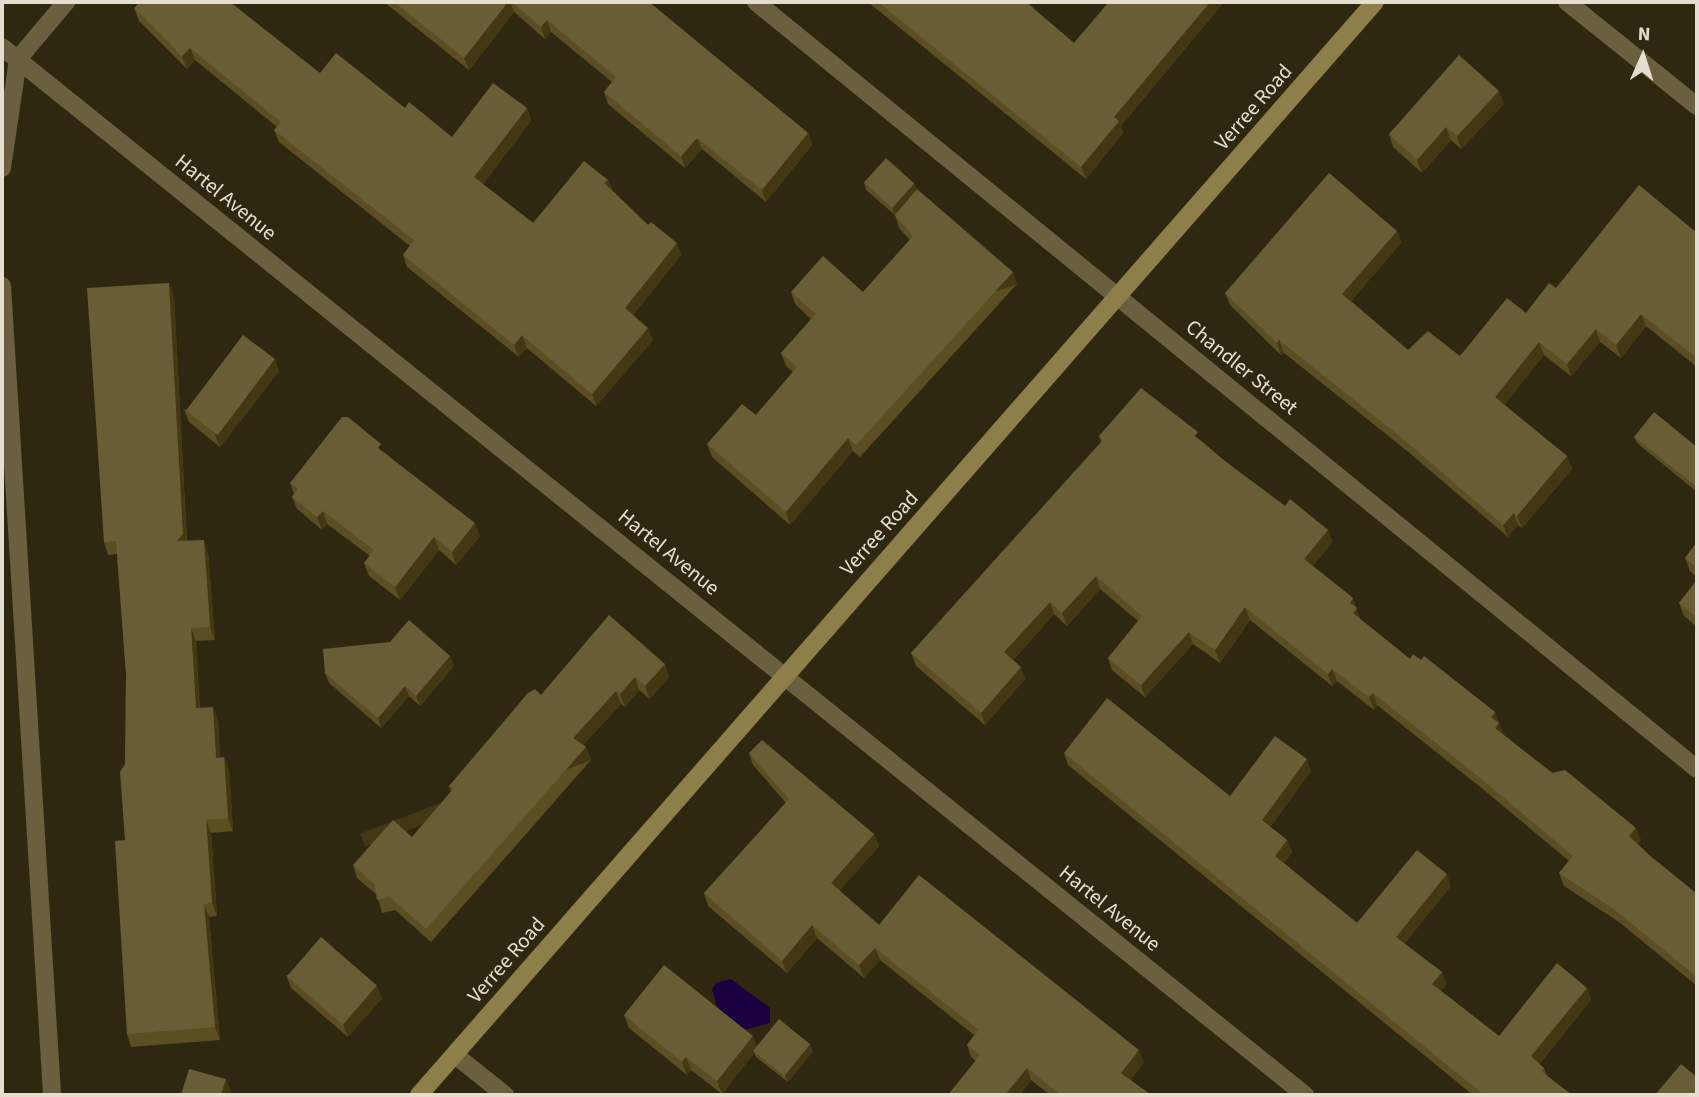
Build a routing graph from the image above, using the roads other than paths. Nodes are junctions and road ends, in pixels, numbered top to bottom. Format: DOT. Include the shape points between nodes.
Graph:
graph roads {
  1 [pos="66,2"];
  2 [pos="756,2"];
  3 [pos="1375,2"];
  4 [pos="1567,2"];
  5 [pos="2,47"];
  6 [pos="18,60"];
  7 [pos="1697,106"];
  8 [pos="2,168"];
  9 [pos="2,286"];
  10 [pos="1120,296"];
  11 [pos="785,674"];
  12 [pos="1697,769"];
  13 [pos="455,1055"];
  14 [pos="52,1095"];
  15 [pos="419,1095"];
  16 [pos="505,1095"];
  17 [pos="1305,1095"];
  1 -- 6 [label="street"];
  2 -- 10 [label="street, Chandler Street"];
  3 -- 10 [label="main road, Verree Road"];
  4 -- 7 [label="street"];
  5 -- 6 [label="street, Hartel Avenue"];
  6 -- 8 [label="street"];
  6 -- 11 [label="street, Hartel Avenue"];
  9 -- 14 [label="street"];
  10 -- 11 [label="main road, Verree Road"];
  10 -- 12 [label="street, Chandler Street"];
  11 -- 13 [label="main road, Verree Road"];
  11 -- 17 [label="street, Hartel Avenue"];
  13 -- 15 [label="main road, Verree Road"];
  13 -- 16 [label="street"];
}
